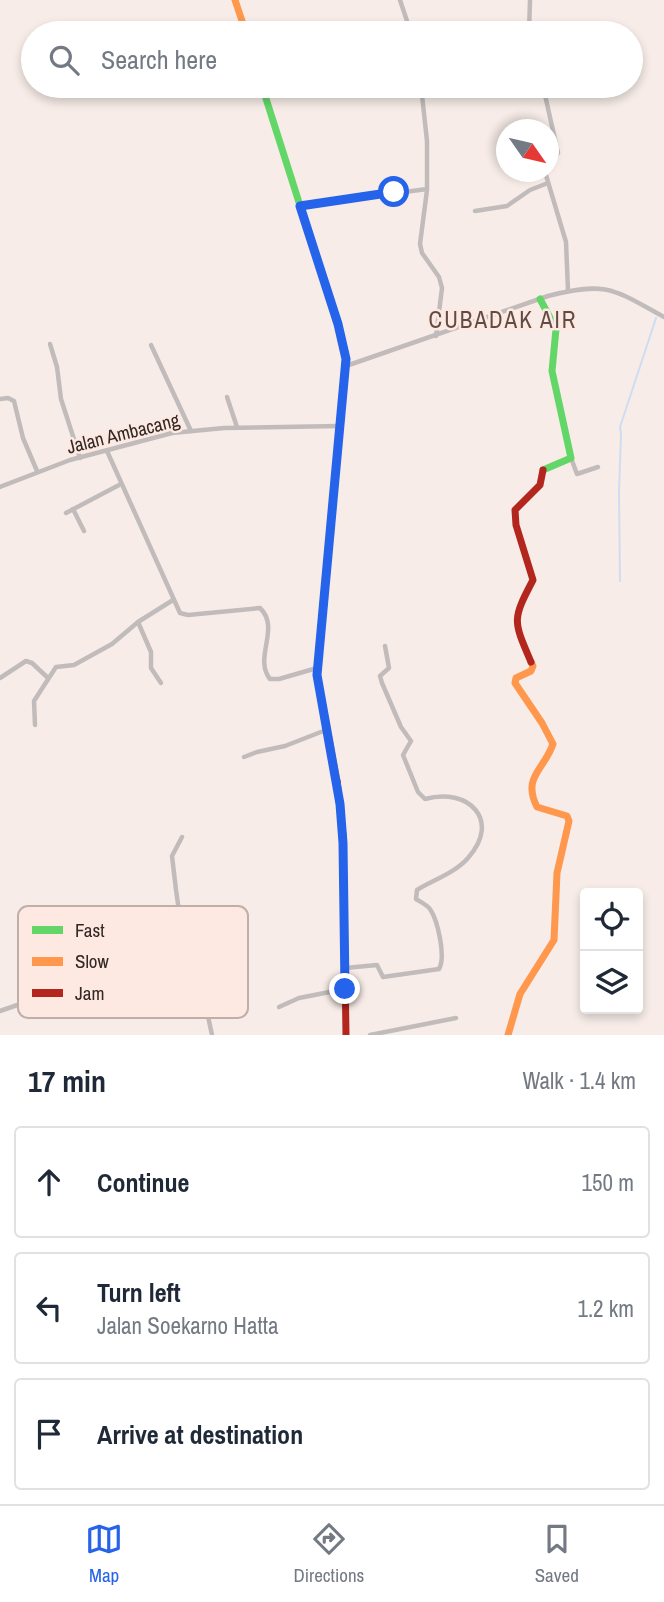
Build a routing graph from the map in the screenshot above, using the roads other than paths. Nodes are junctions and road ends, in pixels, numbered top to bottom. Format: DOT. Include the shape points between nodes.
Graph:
graph roads {
  1 [pos="235,0"];
  2 [pos="530,0"];
  3 [pos="402,1"];
  4 [pos="242,21"];
  5 [pos="408,21"];
  6 [pos="529,21"];
  7 [pos="266,98"];
  8 [pos="422,98"];
  9 [pos="546,98"];
  10 [pos="550,119"];
  11 [pos="548,183"];
  12 [pos="427,189"];
  13 [pos="300,206"];
  14 [pos="475,211"];
  15 [pos="568,291"];
  16 [pos="540,299"];
  17 [pos="664,317"];
  18 [pos="436,336"];
  19 [pos="50,344"];
  20 [pos="151,345"];
  21 [pos="346,366"];
  22 [pos="227,397"];
  23 [pos="0,399"];
  24 [pos="340,426"];
  25 [pos="237,427"];
  26 [pos="191,431"];
  27 [pos="107,451"];
  28 [pos="80,458"];
  29 [pos="571,458"];
  30 [pos="598,467"];
  31 [pos="37,471"];
  32 [pos="121,484"];
  33 [pos="0,487"];
  34 [pos="73,509"];
  35 [pos="66,513"];
  36 [pos="84,531"];
  37 [pos="173,600"];
  38 [pos="138,622"];
  39 [pos="385,646"];
  40 [pos="317,668"];
  41 [pos="0,678"];
  42 [pos="48,678"];
  43 [pos="161,683"];
  44 [pos="34,725"];
  45 [pos="326,730"];
  46 [pos="244,757"];
  47 [pos="182,837"];
  48 [pos="178,906"];
  49 [pos="345,968"];
  50 [pos="345,989"];
  51 [pos="18,1005"];
  52 [pos="279,1007"];
  53 [pos="0,1011"];
  54 [pos="456,1018"];
  55 [pos="346,1035"];
  56 [pos="370,1035"];
  57 [pos="508,1035"];
  1 -- 4 [label="street"];
  2 -- 6 [label="street"];
  3 -- 5 [label="street"];
  7 -- 13 [label="street"];
  8 -- 12 [label="street"];
  9 -- 10 [label="street"];
  11 -- 14 [label="street" via="507,206"];
  11 -- 15 [label="street" via="566,242"];
  12 -- 13 [label="street"];
  12 -- 18 [label="street" via="420,244 442,288"];
  13 -- 21 [label="street" via="338,324"];
  15 -- 16 [label="street"];
  15 -- 17 [label="street" via="614,291"];
  16 -- 18 [label="street"];
  16 -- 29 [label="street" via="556,331 552,371"];
  18 -- 21 [label="street"];
  19 -- 28 [label="street" via="59,395"];
  20 -- 26 [label="street"];
  21 -- 24 [label="street"];
  22 -- 25 [label="street"];
  23 -- 31 [label="street" via="14,401"];
  24 -- 25 [label="street, Jalan Ambacang"];
  24 -- 40 [label="street"];
  25 -- 26 [label="street, Jalan Ambacang"];
  26 -- 27 [label="street, Jalan Ambacang"];
  27 -- 28 [label="street, Jalan Ambacang"];
  27 -- 32 [label="street"];
  28 -- 31 [label="street, Jalan Ambacang"];
  29 -- 30 [label="street" via="577,474"];
  29 -- 57 [label="street" via="542,471 540,484 515,510 533,580 518,606 516,620 533,666 514,682 553,744 531,782 531,796 537,807 567,816 569,821 557,873 554,940 520,994"];
  31 -- 33 [label="street, Jalan Ambacang"];
  32 -- 34 [label="street"];
  32 -- 37 [label="street"];
  34 -- 35 [label="street"];
  34 -- 36 [label="street"];
  37 -- 38 [label="street"];
  37 -- 40 [label="street" via="185,615 262,610 268,635 263,662 270,679"];
  38 -- 42 [label="street" via="77,664 56,667"];
  38 -- 43 [label="street" via="151,652 151,668"];
  39 -- 49 [label="street" via="389,667 380,676 411,741 403,755 418,792 425,799 454,797 475,806 482,831 461,865 416,890 416,899 430,910 438,930 439,969 383,976 376,965"];
  40 -- 45 [label="street"];
  41 -- 42 [label="street" via="26,661"];
  42 -- 44 [label="street" via="34,701"];
  45 -- 46 [label="street"];
  45 -- 49 [label="street" via="343,836"];
  47 -- 48 [label="street" via="172,856"];
  49 -- 50 [label="street"];
  50 -- 52 [label="street"];
  50 -- 55 [label="street"];
  51 -- 53 [label="street"];
  54 -- 56 [label="street"];
}
